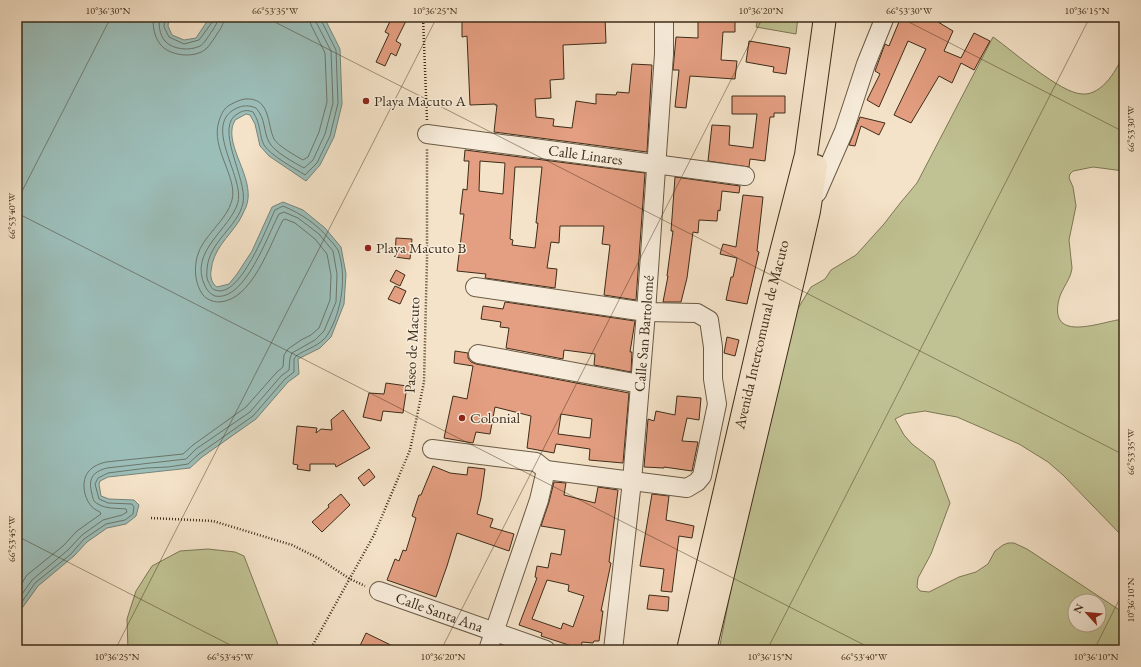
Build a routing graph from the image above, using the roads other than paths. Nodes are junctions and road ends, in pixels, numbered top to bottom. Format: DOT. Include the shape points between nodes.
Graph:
graph roads {
  1 [pos="664,17"];
  2 [pos="825,17"];
  3 [pos="838,17"];
  4 [pos="885,17"];
  5 [pos="427,134"];
  6 [pos="657,165"];
  7 [pos="744,176"];
  8 [pos="809,210"];
  9 [pos="475,287"];
  10 [pos="646,312"];
  11 [pos="478,354"];
  12 [pos="640,384"];
  13 [pos="717,404"];
  14 [pos="743,412"];
  15 [pos="432,450"];
  16 [pos="546,470"];
  17 [pos="632,481"];
  18 [pos="379,591"];
  19 [pos="493,632"];
  20 [pos="488,650"];
  21 [pos="546,650"];
  22 [pos="613,650"];
  23 [pos="688,650"];
  24 [pos="706,650"];
  1 -- 6 [label="street, Calle San Bartolomé"];
  2 -- 14 [label="main road, Avenida Intercomunal de Macuto" via="806,154"];
  3 -- 8 [label="main road, Avenida Intercomunal de Macuto"];
  4 -- 8 [label="street" via="844,131"];
  5 -- 6 [label="street, Calle Linares"];
  6 -- 7 [label="street, Calle Linares"];
  6 -- 10 [label="street, Calle San Bartolomé"];
  8 -- 24 [label="main road, Avenida Intercomunal de Macuto"];
  9 -- 10 [label="street"];
  10 -- 12 [label="street, Calle San Bartolomé"];
  10 -- 13 [label="street" via="697,313 709,320"];
  11 -- 12 [label="street"];
  12 -- 17 [label="street, Calle San Bartolomé"];
  13 -- 14 [label="street"];
  13 -- 17 [label="street" via="702,476 697,482 687,488"];
  14 -- 23 [label="main road, Avenida Intercomunal de Macuto"];
  15 -- 16 [label="street" via="536,462"];
  16 -- 17 [label="street"];
  16 -- 19 [label="street"];
  17 -- 22 [label="street, Calle San Bartolomé"];
  18 -- 19 [label="street, Calle Santa Ana"];
  19 -- 20 [label="street"];
  19 -- 21 [label="street, Calle Santa Ana"];
}
